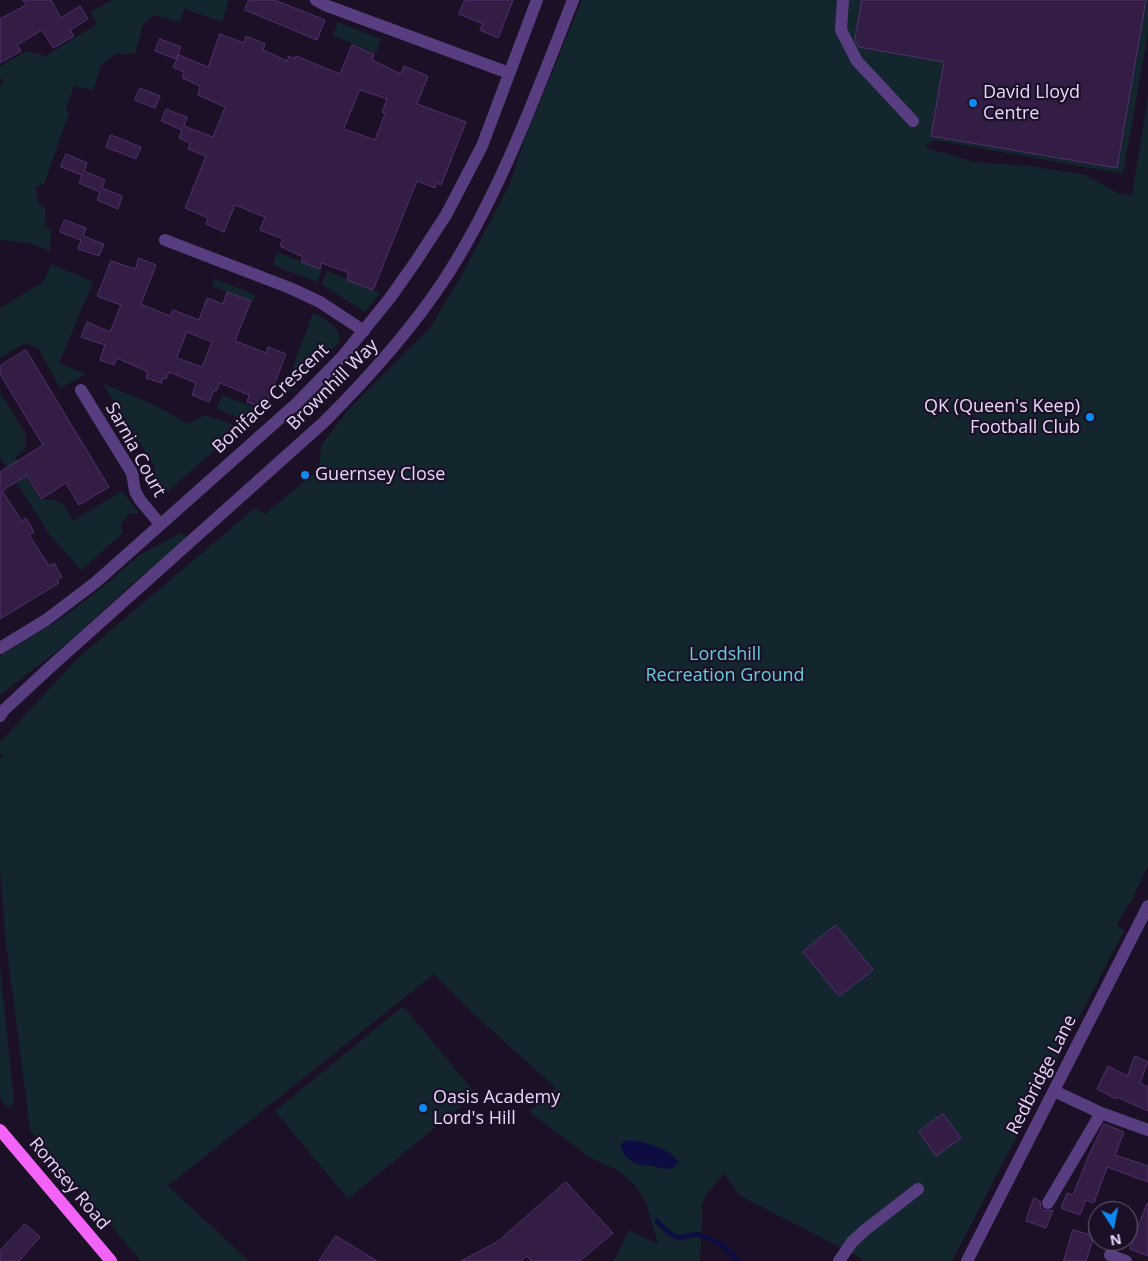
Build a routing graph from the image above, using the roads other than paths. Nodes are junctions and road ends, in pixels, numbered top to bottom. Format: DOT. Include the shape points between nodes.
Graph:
graph roads {
  1 [pos="316,0"];
  2 [pos="537,0"];
  3 [pos="573,0"];
  4 [pos="843,0"];
  5 [pos="509,73"];
  6 [pos="913,121"];
  7 [pos="165,240"];
  8 [pos="364,331"];
  9 [pos="81,390"];
  10 [pos="160,524"];
  11 [pos="0,648"];
  12 [pos="1,713"];
  13 [pos="1148,906"];
  14 [pos="1054,1091"];
  15 [pos="1101,1113"];
  16 [pos="0,1130"];
  17 [pos="1148,1130"];
  18 [pos="918,1189"];
  19 [pos="1048,1203"];
  20 [pos="1110,1255"];
  21 [pos="111,1261"];
  22 [pos="839,1261"];
  23 [pos="967,1261"];
  24 [pos="1126,1261"];
  1 -- 5 [label="street"];
  2 -- 5 [label="street, Boniface Crescent"];
  3 -- 12 [label="street, Brownhill Way" via="485,208 443,282 392,351 324,422"];
  4 -- 6 [label="street" via="841,30 857,61"];
  5 -- 8 [label="street, Boniface Crescent" via="482,146 446,215"];
  7 -- 8 [label="street" via="313,298"];
  8 -- 10 [label="street, Boniface Crescent" via="317,384"];
  9 -- 10 [label="street, Sarnia Court" via="132,473 135,492"];
  10 -- 11 [label="street, Boniface Crescent" via="81,594"];
  13 -- 14 [label="street, Redbridge Lane"];
  14 -- 15 [label="street"];
  14 -- 23 [label="street, Redbridge Lane"];
  15 -- 17 [label="street"];
  15 -- 19 [label="street"];
  16 -- 21 [label="main road, Romsey Road"];
  18 -- 22 [label="street" via="865,1230"];
  20 -- 24 [label="street"];
}
